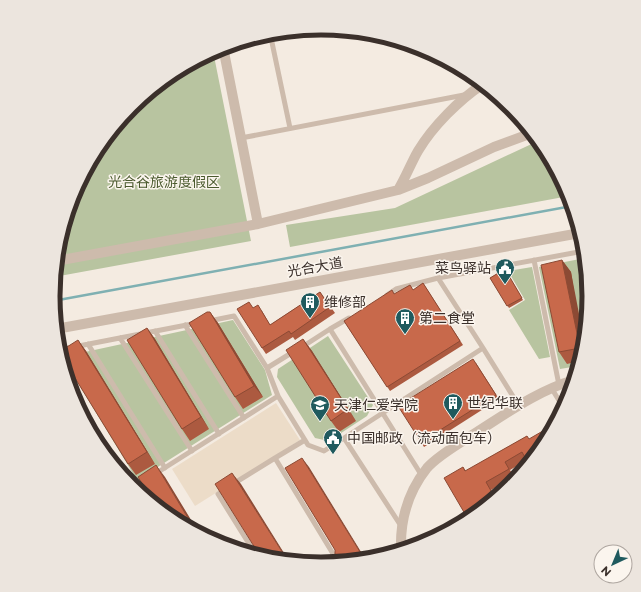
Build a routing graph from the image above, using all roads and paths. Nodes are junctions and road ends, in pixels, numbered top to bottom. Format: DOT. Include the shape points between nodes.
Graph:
graph roads {
  1 [pos="271,40"];
  2 [pos="224,54"];
  3 [pos="477,88"];
  4 [pos="467,95"];
  5 [pos="290,128"];
  6 [pos="526,135"];
  7 [pos="241,138"];
  8 [pos="398,190"];
  9 [pos="258,224"];
  10 [pos="574,234"];
  11 [pos="577,252"];
  12 [pos="62,260"];
  13 [pos="534,260"];
  14 [pos="438,278"];
  15 [pos="383,297"];
  16 [pos="357,313"];
  17 [pos="185,326"];
  18 [pos="62,328"];
  19 [pos="330,329"];
  20 [pos="155,331"];
  21 [pos="120,338"];
  22 [pos="88,344"];
  23 [pos="483,348"];
  24 [pos="65,349"];
  25 [pos="268,368"];
  26 [pos="567,383"];
  27 [pos="556,387"];
  28 [pos="278,396"];
  29 [pos="561,399"];
  30 [pos="519,406"];
  31 [pos="383,413"];
  32 [pos="244,418"];
  33 [pos="219,434"];
  34 [pos="344,438"];
  35 [pos="304,440"];
  36 [pos="192,451"];
  37 [pos="274,458"];
  38 [pos="165,468"];
  39 [pos="422,476"];
  40 [pos="140,484"];
  41 [pos="402,528"];
  42 [pos="401,544"];
  43 [pos="251,547"];
  44 [pos="334,556"];
  1 -- 5 [label="lane"];
  2 -- 7 [label="street"];
  3 -- 4 [label="street"];
  4 -- 5 [label="lane"];
  4 -- 8 [label="street" via="418,151"];
  5 -- 7 [label="lane"];
  6 -- 8 [label="street"];
  7 -- 9 [label="street"];
  8 -- 9 [label="street"];
  9 -- 12 [label="street"];
  10 -- 18 [label="street, 光合大道"];
  11 -- 13 [label="lane"];
  13 -- 14 [label="lane"];
  13 -- 27 [label="lane"];
  14 -- 15 [label="lane" via="396,289"];
  14 -- 23 [label="lane"];
  16 -- 19 [label="lane"];
  17 -- 20 [label="lane"];
  17 -- 25 [label="lane" via="234,316"];
  17 -- 32 [label="lane"];
  19 -- 25 [label="lane"];
  19 -- 31 [label="lane"];
  20 -- 21 [label="lane"];
  20 -- 33 [label="lane"];
  21 -- 22 [label="lane"];
  21 -- 36 [label="lane"];
  22 -- 24 [label="lane"];
  22 -- 38 [label="lane"];
  23 -- 30 [label="lane"];
  23 -- 31 [label="lane"];
  25 -- 28 [label="lane"];
  26 -- 27 [label="street"];
  27 -- 29 [label="lane"];
  27 -- 30 [label="street"];
  28 -- 32 [label="lane"];
  28 -- 35 [label="lane"];
  30 -- 39 [label="street" via="462,441 428,467"];
  31 -- 34 [label="lane"];
  31 -- 39 [label="lane"];
  32 -- 33 [label="lane"];
  33 -- 36 [label="lane"];
  34 -- 35 [label="lane" via="324,451 308,445"];
  34 -- 41 [label="lane"];
  35 -- 37 [label="lane"];
  36 -- 38 [label="lane"];
  37 -- 43 [label="lane" via="218,494"];
  37 -- 44 [label="lane"];
  38 -- 40 [label="lane"];
  39 -- 41 [label="street" via="407,503"];
  41 -- 42 [label="street"];
}
